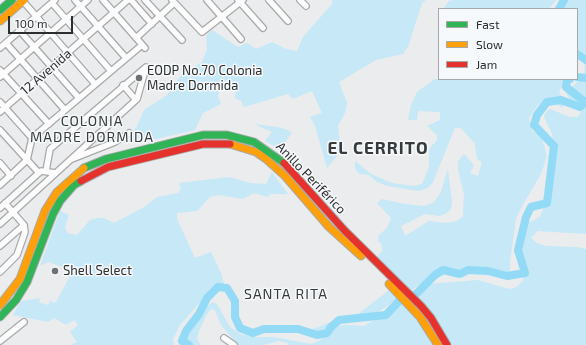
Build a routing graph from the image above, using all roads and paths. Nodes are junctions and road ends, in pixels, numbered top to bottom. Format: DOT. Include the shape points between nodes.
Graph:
graph roads {
  1 [pos="12,0"];
  2 [pos="23,0"];
  3 [pos="75,0"];
  4 [pos="88,0"];
  5 [pos="103,0"];
  6 [pos="128,0"];
  7 [pos="131,0"];
  8 [pos="145,0"];
  9 [pos="207,0"];
  10 [pos="269,0"];
  11 [pos="300,0"];
  12 [pos="53,1"];
  13 [pos="240,1"];
  14 [pos="173,2"];
  15 [pos="81,6"];
  16 [pos="306,6"];
  17 [pos="0,10"];
  18 [pos="113,12"];
  19 [pos="160,16"];
  20 [pos="36,17"];
  21 [pos="222,17"];
  22 [pos="66,19"];
  23 [pos="0,21"];
  24 [pos="288,21"];
  25 [pos="152,24"];
  26 [pos="98,26"];
  27 [pos="263,28"];
  28 [pos="20,31"];
  29 [pos="50,33"];
  30 [pos="136,38"];
  31 [pos="83,39"];
  32 [pos="241,39"];
  33 [pos="182,40"];
  34 [pos="6,43"];
  35 [pos="34,47"];
  36 [pos="0,48"];
  37 [pos="68,53"];
  38 [pos="126,58"];
  39 [pos="20,59"];
  40 [pos="52,66"];
  41 [pos="111,71"];
  42 [pos="1,73"];
  43 [pos="37,79"];
  44 [pos="95,84"];
  45 [pos="123,85"];
  46 [pos="22,93"];
  47 [pos="79,98"];
  48 [pos="136,100"];
  49 [pos="0,102"];
  50 [pos="5,107"];
  51 [pos="65,110"];
  52 [pos="0,112"];
  53 [pos="49,124"];
  54 [pos="0,130"];
  55 [pos="129,133"];
  56 [pos="32,138"];
  57 [pos="27,160"];
  58 [pos="69,160"];
  59 [pos="0,163"];
  60 [pos="46,170"];
  61 [pos="39,173"];
  62 [pos="56,173"];
  63 [pos="11,176"];
  64 [pos="0,184"];
  65 [pos="5,203"];
  66 [pos="0,208"];
  67 [pos="13,212"];
  68 [pos="0,224"];
  69 [pos="24,225"];
  70 [pos="0,246"];
  71 [pos="0,272"];
  72 [pos="0,305"];
  73 [pos="0,317"];
  74 [pos="24,322"];
  75 [pos="224,338"];
  76 [pos="0,341"];
  77 [pos="234,345"];
  78 [pos="438,345"];
  79 [pos="447,345"];
  1 -- 17 [label="main road"];
  2 -- 20 [label="street"];
  2 -- 23 [label="main road"];
  3 -- 15 [label="street"];
  4 -- 15 [label="street"];
  5 -- 18 [label="street"];
  6 -- 18 [label="street, 12 Avenida"];
  7 -- 25 [label="street"];
  8 -- 19 [label="street"];
  9 -- 21 [label="street"];
  10 -- 24 [label="street"];
  11 -- 16 [label="street"];
  12 -- 20 [label="street"];
  12 -- 22 [label="street"];
  13 -- 21 [label="street"];
  13 -- 27 [label="street"];
  14 -- 19 [label="street"];
  14 -- 21 [label="street" via="200,31 205,31"];
  15 -- 22 [label="street"];
  15 -- 26 [label="street"];
  18 -- 26 [label="street, 12 Avenida"];
  18 -- 30 [label="street"];
  19 -- 25 [label="street"];
  19 -- 33 [label="street"];
  20 -- 28 [label="street"];
  20 -- 29 [label="street"];
  21 -- 32 [label="street"];
  22 -- 29 [label="street"];
  22 -- 31 [label="street"];
  25 -- 30 [label="street"];
  26 -- 31 [label="street, 12 Avenida"];
  26 -- 38 [label="street"];
  28 -- 34 [label="street"];
  28 -- 35 [label="street"];
  29 -- 35 [label="street"];
  29 -- 37 [label="street"];
  30 -- 38 [label="street" via="143,46"];
  31 -- 37 [label="street, 12 Avenida"];
  31 -- 41 [label="street"];
  34 -- 36 [label="street"];
  34 -- 39 [label="street"];
  35 -- 39 [label="street"];
  35 -- 40 [label="street"];
  37 -- 40 [label="street, 12 Avenida"];
  37 -- 44 [label="street"];
  38 -- 41 [label="street"];
  39 -- 42 [label="street"];
  39 -- 43 [label="street"];
  40 -- 43 [label="street, 12 Avenida"];
  40 -- 47 [label="street"];
  41 -- 44 [label="street"];
  42 -- 46 [label="street"];
  43 -- 46 [label="street, 12 Avenida"];
  43 -- 51 [label="street"];
  44 -- 47 [label="street"];
  45 -- 48 [label="street"];
  45 -- 48 [label="street" via="146,68"];
  45 -- 60 [label="street" via="50,148"];
  46 -- 50 [label="street, 12 Avenida"];
  46 -- 53 [label="street"];
  47 -- 51 [label="street"];
  48 -- 58 [label="street"];
  49 -- 50 [label="street"];
  50 -- 52 [label="street, 12 Avenida"];
  50 -- 56 [label="street"];
  51 -- 53 [label="street"];
  53 -- 56 [label="street"];
  54 -- 57 [label="street"];
  55 -- 58 [label="street" via="116,142"];
  56 -- 57 [label="street"];
  57 -- 61 [label="street"];
  57 -- 63 [label="street"];
  58 -- 62 [label="street"];
  59 -- 63 [label="street"];
  60 -- 61 [label="street"];
  60 -- 62 [label="street"];
  61 -- 65 [label="street"];
  62 -- 67 [label="street"];
  63 -- 64 [label="street"];
  65 -- 66 [label="street"];
  65 -- 67 [label="street"];
  67 -- 68 [label="street"];
  67 -- 69 [label="street"];
  69 -- 70 [label="street"];
  69 -- 71 [label="street" via="25,232 17,255"];
  72 -- 79 [label="main road, Anillo Periférico" via="20,279 41,219 51,199 71,178 94,163 203,135 227,135 242,137 265,148 283,162 345,231 421,306"];
  73 -- 78 [label="main road, Anillo Periférico" via="16,300 27,282 52,214 74,186 108,167 203,144 225,143 245,147 266,158 329,227 366,260 415,312"];
  74 -- 76 [label="street"];
  75 -- 77 [label="street"];
}
